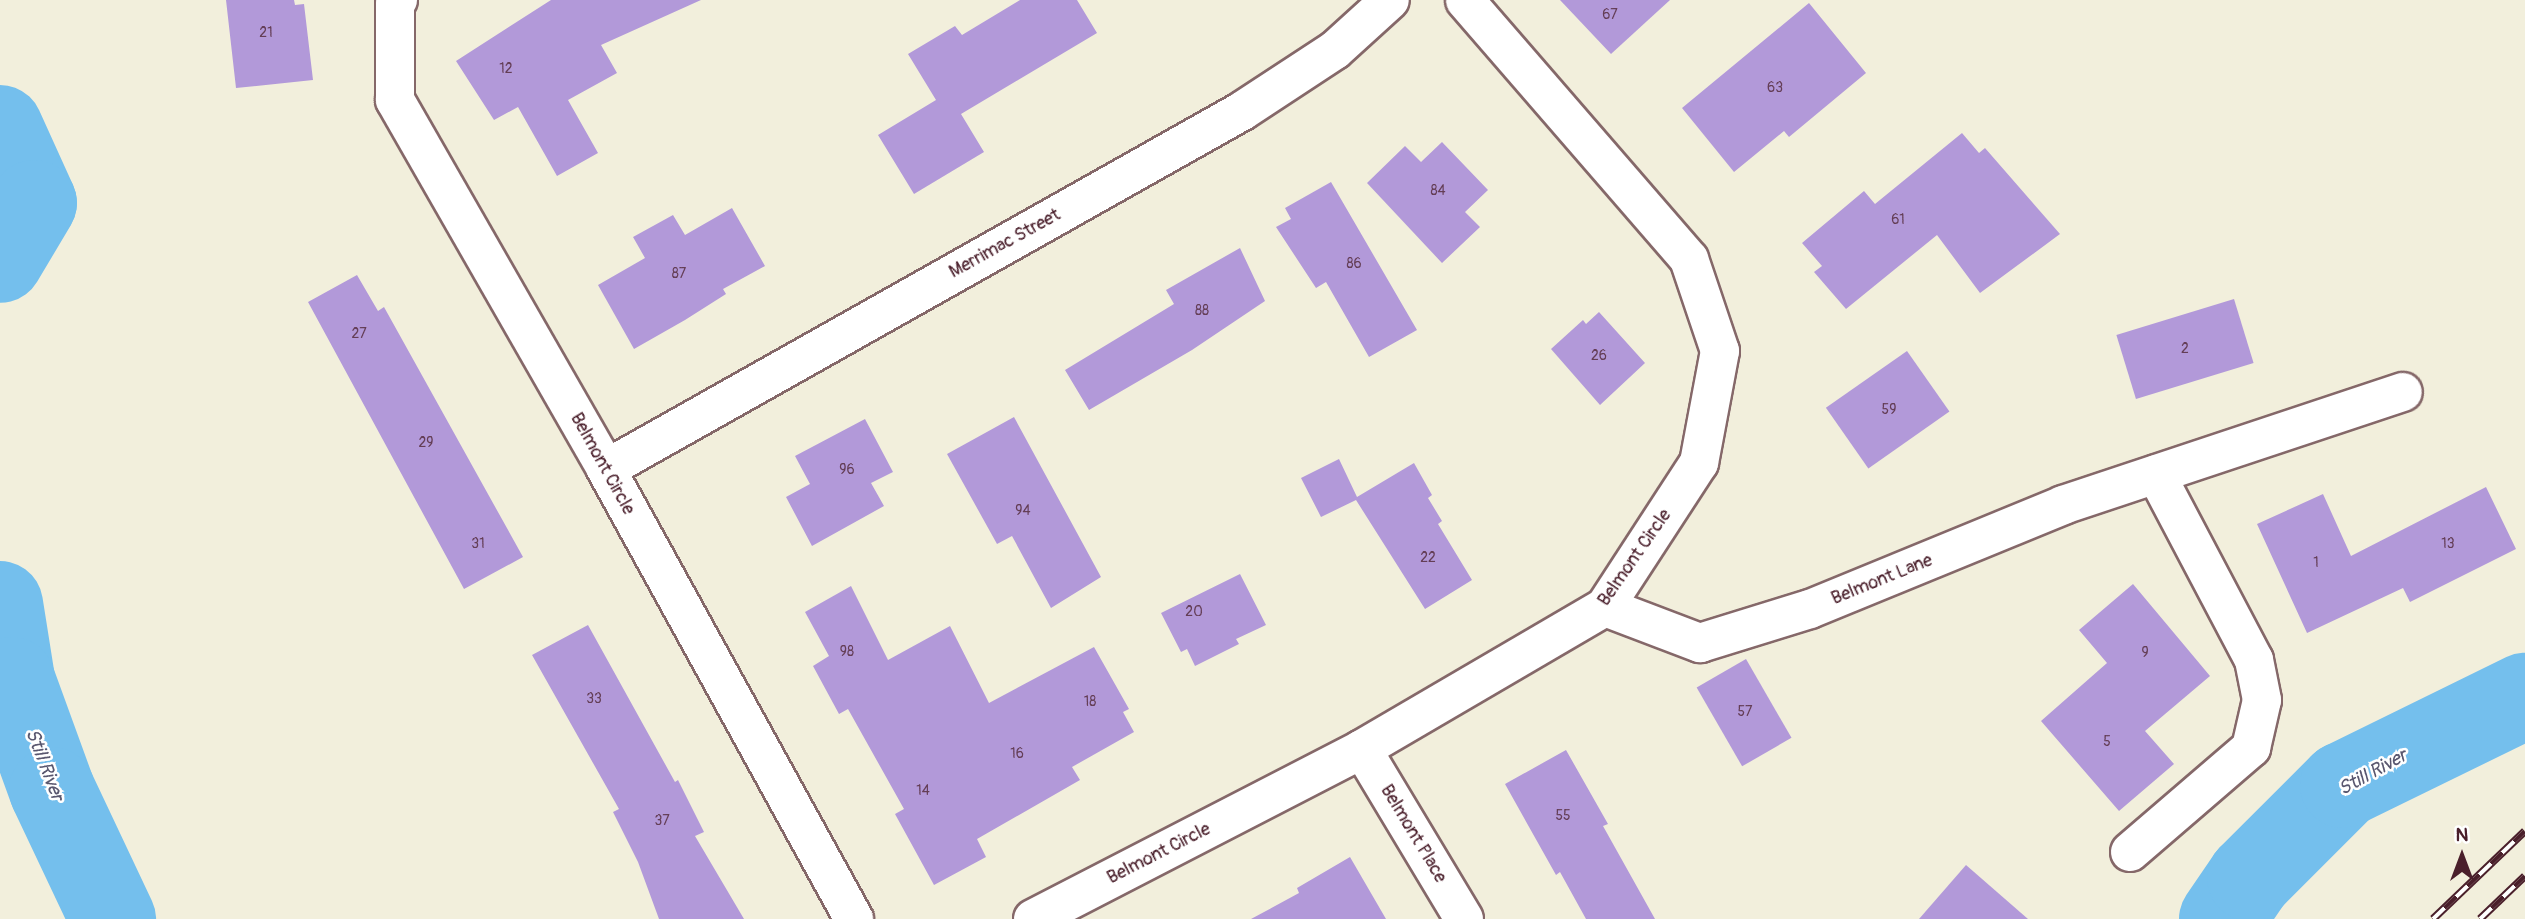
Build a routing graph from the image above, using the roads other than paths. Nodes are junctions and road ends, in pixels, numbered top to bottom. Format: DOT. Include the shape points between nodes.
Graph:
graph roads {
  1 [pos="398,0"];
  2 [pos="1390,0"];
  3 [pos="1465,0"];
  4 [pos="2403,392"];
  5 [pos="606,469"];
  6 [pos="2156,474"];
  7 [pos="1605,607"];
  8 [pos="1362,749"];
  9 [pos="2130,852"];
  10 [pos="854,919"];
  11 [pos="1032,919"];
  12 [pos="1464,919"];
  1 -- 5 [label="street, Belmont Circle" via="395,100"];
  2 -- 5 [label="street, Merrimac Street" via="1335,50 1242,111"];
  3 -- 7 [label="street, Belmont Circle" via="1689,259 1720,351 1699,463"];
  4 -- 6 [label="street, Belmont Lane"];
  5 -- 10 [label="street, Belmont Circle"];
  6 -- 7 [label="street, Belmont Lane" via="2063,505 1810,610 1700,643"];
  6 -- 9 [label="street" via="2254,660 2262,700 2251,748"];
  7 -- 8 [label="street, Belmont Circle"];
  8 -- 11 [label="street, Belmont Circle"];
  8 -- 12 [label="street, Belmont Place"];
}
